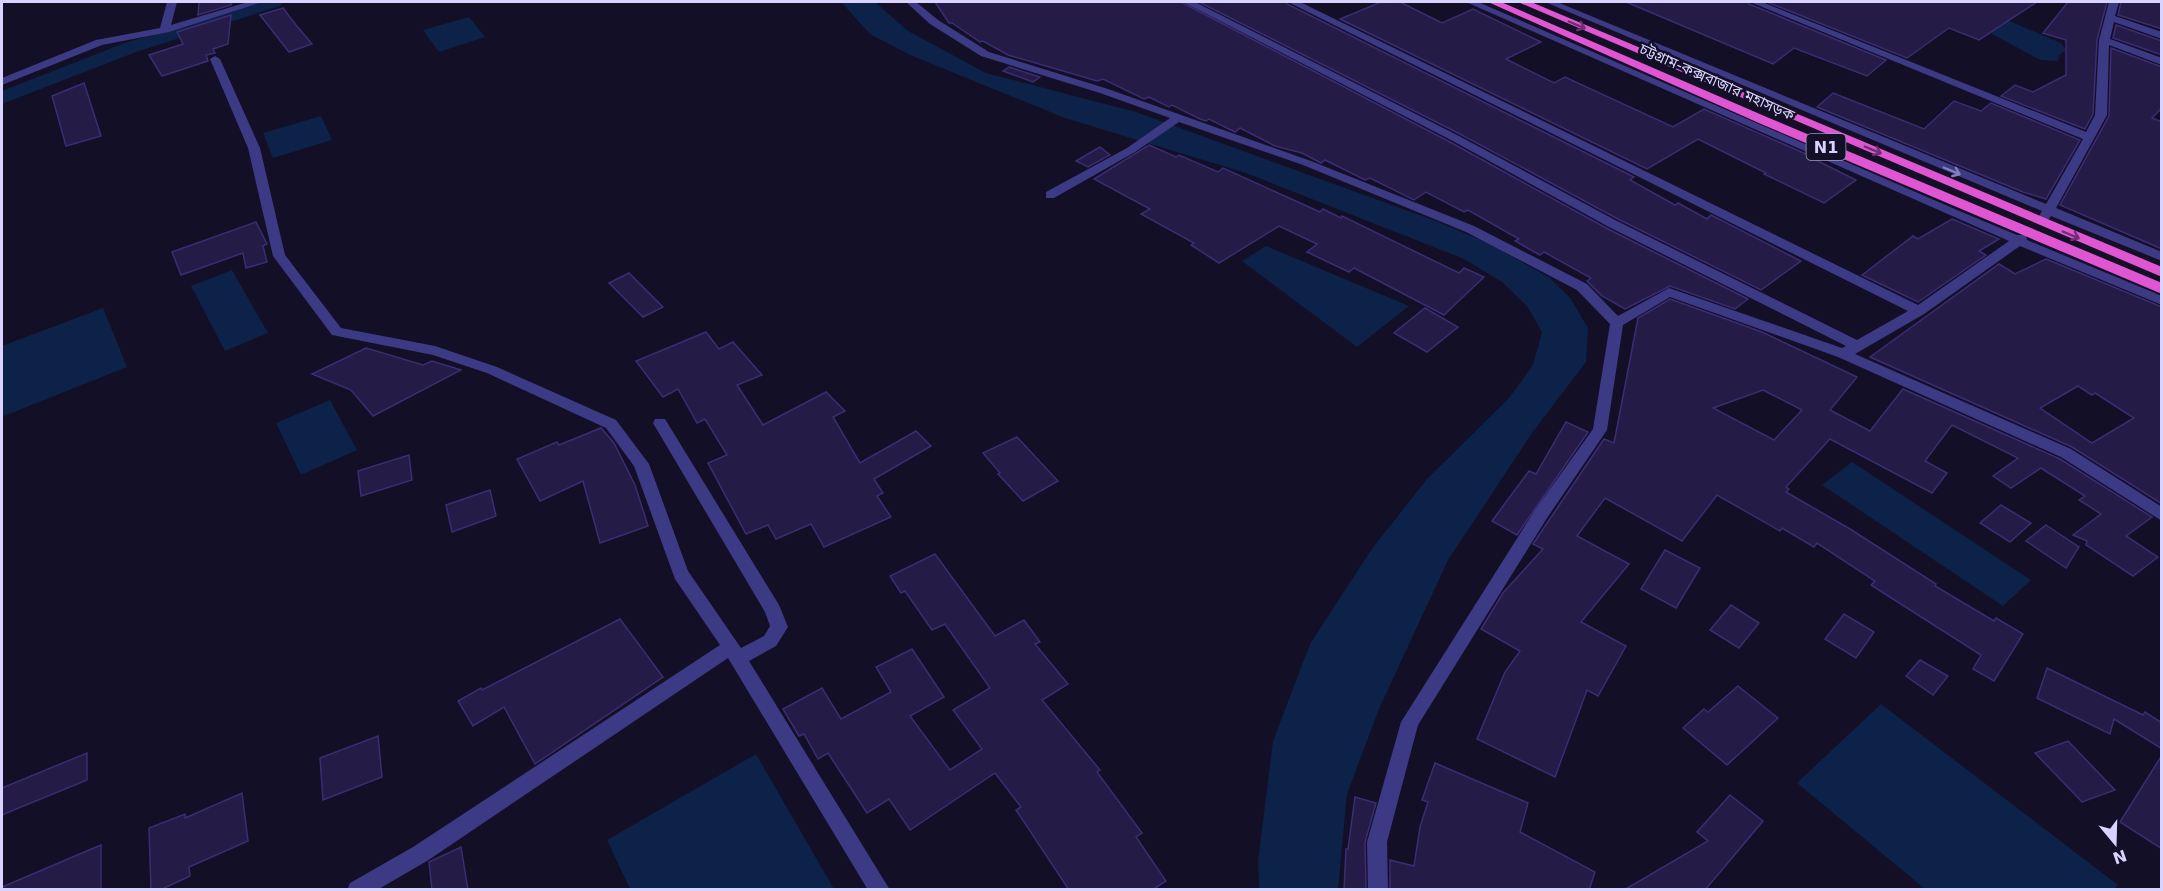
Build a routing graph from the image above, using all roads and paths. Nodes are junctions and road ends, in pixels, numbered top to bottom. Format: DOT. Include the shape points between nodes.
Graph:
graph roads {
  1 [pos="172,2"];
  2 [pos="256,2"];
  3 [pos="911,2"];
  4 [pos="1188,2"];
  5 [pos="1293,2"];
  6 [pos="1471,2"];
  7 [pos="1492,2"];
  8 [pos="1523,2"];
  9 [pos="1550,2"];
  10 [pos="1755,2"];
  11 [pos="2114,2"];
  12 [pos="2109,17"];
  13 [pos="165,30"];
  14 [pos="2162,36"];
  15 [pos="2104,40"];
  16 [pos="215,58"];
  17 [pos="2162,63"];
  18 [pos="2,82"];
  19 [pos="1174,120"];
  20 [pos="2089,137"];
  21 [pos="1050,195"];
  22 [pos="2047,214"];
  23 [pos="2020,239"];
  24 [pos="2162,257"];
  25 [pos="2162,273"];
  26 [pos="2162,289"];
  27 [pos="2162,301"];
  28 [pos="1919,311"];
  29 [pos="1617,323"];
  30 [pos="1858,346"];
  31 [pos="1843,354"];
  32 [pos="660,423"];
  33 [pos="2162,515"];
  34 [pos="735,653"];
  35 [pos="357,890"];
  36 [pos="880,890"];
  37 [pos="1378,890"];
  1 -- 13 [label="street"];
  2 -- 13 [label="street"];
  3 -- 19 [label="street" via="934,22 985,54 1104,91"];
  4 -- 30 [label="street" via="1455,138 1613,224"];
  5 -- 28 [label="street"];
  6 -- 23 [label="street"];
  7 -- 26 [label="highway, চট্টগ্রাম-কক্সবাজার মহাসড়ক / N1"];
  8 -- 25 [label="highway, চট্টগ্রাম-কক্সবাজার মহাসড়ক / N1, one-way"];
  9 -- 22 [label="street, one-way"];
  10 -- 20 [label="street"];
  11 -- 12 [label="street"];
  12 -- 14 [label="street"];
  12 -- 15 [label="street"];
  13 -- 18 [label="street" via="100,42"];
  15 -- 17 [label="street"];
  15 -- 20 [label="street" via="2101,115"];
  16 -- 34 [label="street" via="254,148 279,256 337,332 435,351 492,370 612,424 641,464 681,574"];
  19 -- 21 [label="street" via="1137,146"];
  19 -- 29 [label="street" via="1307,163 1470,229 1582,287"];
  20 -- 22 [label="street"];
  22 -- 24 [label="street"];
  23 -- 27 [label="street"];
  23 -- 28 [label="street"];
  28 -- 30 [label="street"];
  29 -- 31 [label="street" via="1669,292"];
  29 -- 37 [label="street" via="1600,430 1541,514 1410,722 1377,842"];
  30 -- 31 [label="street"];
  31 -- 33 [label="street" via="2066,453"];
  32 -- 34 [label="street" via="773,610 779,627 770,641"];
  34 -- 35 [label="street"];
  34 -- 36 [label="street"];
}
